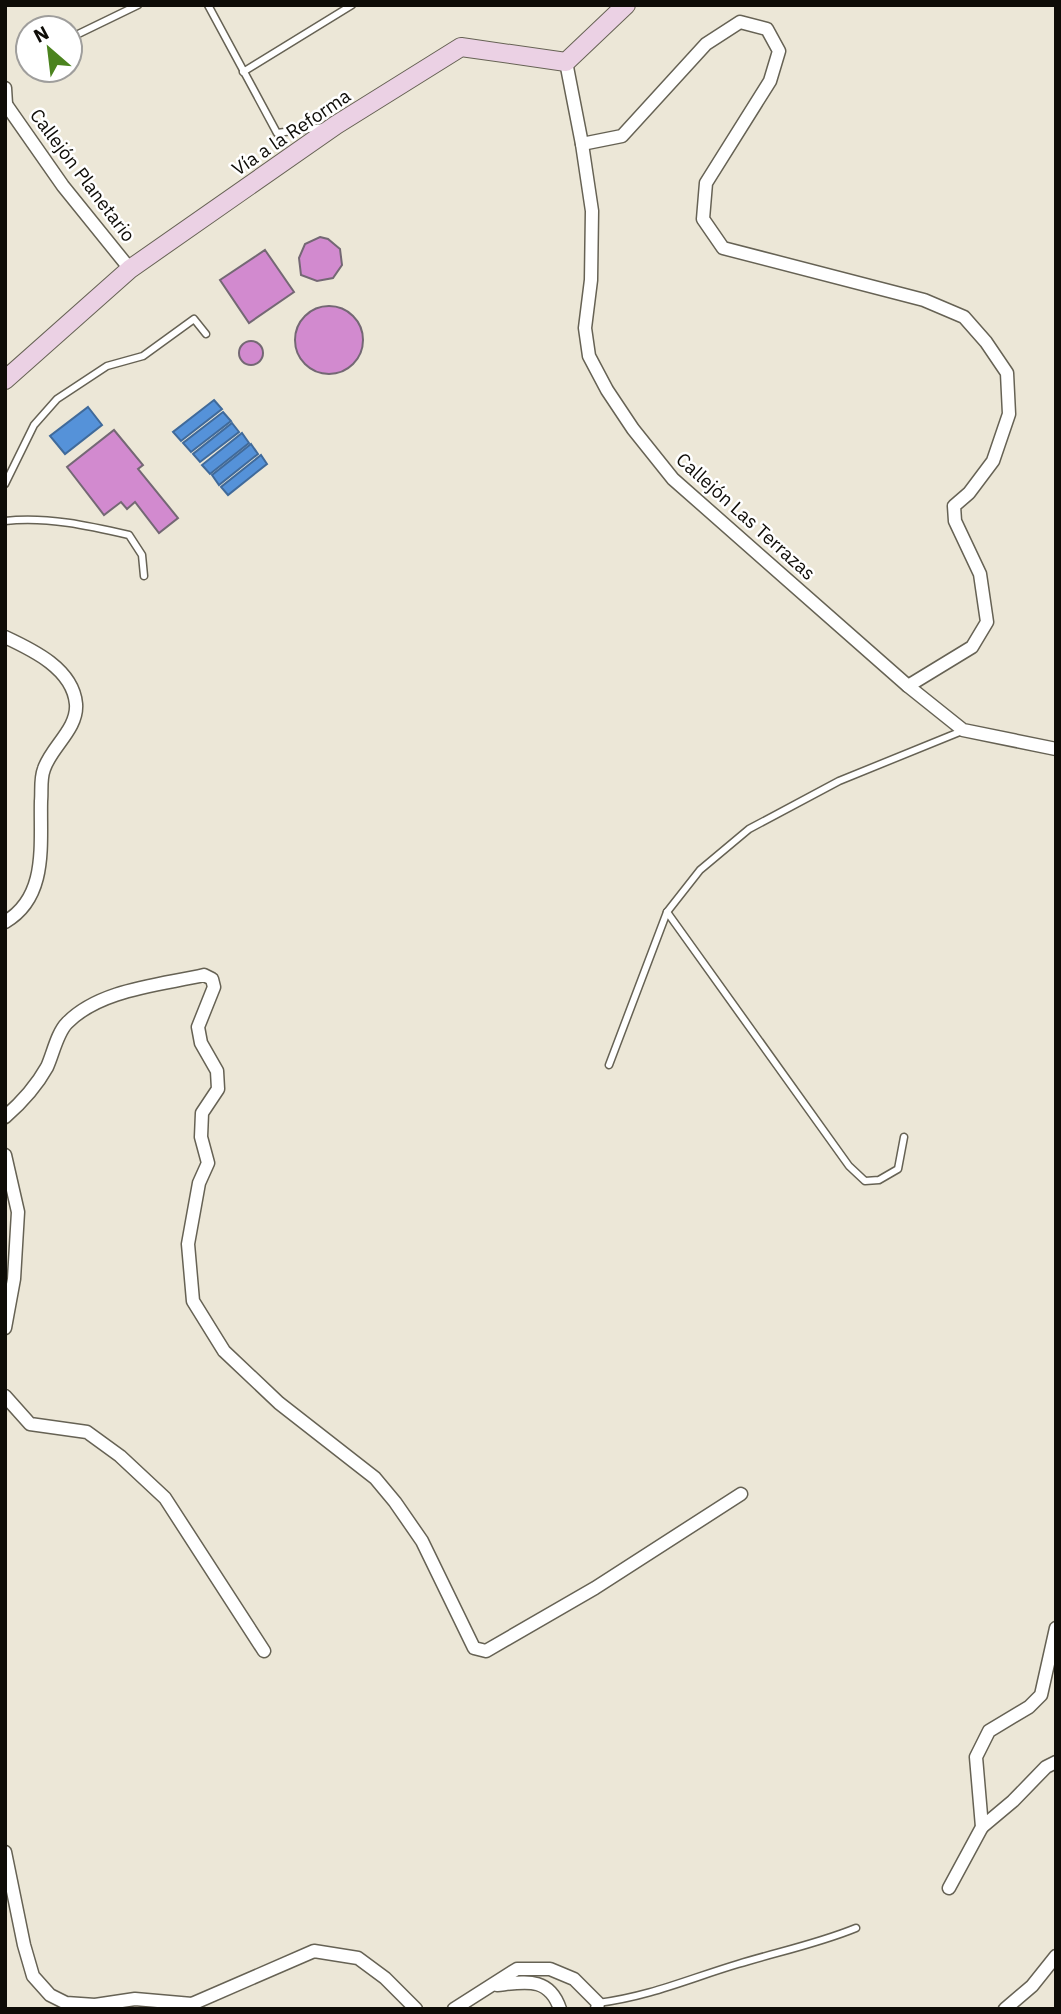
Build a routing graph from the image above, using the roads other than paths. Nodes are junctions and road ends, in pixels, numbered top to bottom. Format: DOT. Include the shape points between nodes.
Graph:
graph roads {
  1 [pos="138,5"];
  2 [pos="208,5"];
  3 [pos="352,5"];
  4 [pos="626,5"];
  5 [pos="84,31"];
  6 [pos="566,62"];
  7 [pos="243,72"];
  8 [pos="5,88"];
  9 [pos="5,104"];
  10 [pos="336,125"];
  11 [pos="582,144"];
  12 [pos="130,269"];
  13 [pos="206,334"];
  14 [pos="5,380"];
  15 [pos="5,484"];
  16 [pos="5,521"];
  17 [pos="144,576"];
  18 [pos="5,637"];
  19 [pos="908,686"];
  20 [pos="964,730"];
  21 [pos="1056,749"];
  22 [pos="667,912"];
  23 [pos="5,922"];
  24 [pos="609,1065"];
  25 [pos="5,1117"];
  26 [pos="904,1137"];
  27 [pos="5,1155"];
  28 [pos="5,1328"];
  29 [pos="5,1396"];
  30 [pos="741,1494"];
  31 [pos="1056,1628"];
  32 [pos="264,1651"];
  33 [pos="1056,1762"];
  34 [pos="982,1827"];
  35 [pos="5,1852"];
  36 [pos="949,1888"];
  37 [pos="856,1928"];
  38 [pos="1056,1956"];
  39 [pos="494,1985"];
  40 [pos="598,2006"];
  41 [pos="416,2009"];
  42 [pos="454,2009"];
  43 [pos="560,2009"];
  44 [pos="1005,2009"];
  1 -- 5 [label="lane"];
  2 -- 7 [label="lane"];
  3 -- 7 [label="lane"];
  4 -- 6 [label="street"];
  6 -- 10 [label="street, Vía a la Reforma" via="461,47"];
  6 -- 11 [label="street, Callejón Las Terrazas"];
  7 -- 10 [label="lane" via="277,133"];
  8 -- 9 [label="street"];
  9 -- 12 [label="street, Callejón Planetario"];
  10 -- 12 [label="street, Vía a la Reforma"];
  11 -- 19 [label="street, Callejón Las Terrazas" via="592,211 585,328 589,356 607,390 673,479"];
  11 -- 19 [label="street" via="622,136 706,44 740,22 767,29 779,51 770,82 706,183 703,219 723,248 924,300 964,317 1006,373 1009,414 993,461 954,506 955,521 981,574 987,622 972,647"];
  12 -- 14 [label="street, Vía a la Reforma"];
  13 -- 15 [label="lane" via="194,319 143,356 107,366 57,399 34,425"];
  16 -- 17 [label="lane" via="86,525 129,535 142,555"];
  18 -- 23 [label="street" via="39,654 65,676 76,702 75,719 42,773 40,866 31,900"];
  19 -- 20 [label="street, Callejón Las Terrazas"];
  20 -- 21 [label="street, Callejón Las Terrazas"];
  20 -- 22 [label="lane" via="839,781 749,829 700,870"];
  22 -- 24 [label="lane"];
  22 -- 26 [label="lane" via="849,1166 865,1181 879,1180 898,1168"];
  25 -- 30 [label="street" via="46,1069 66,1023 96,1003 132,988 204,975 212,979 214,987 198,1027 201,1043 217,1071 218,1089 202,1113 201,1137 208,1163 199,1183 188,1244 193,1301 224,1351 279,1402 375,1478 395,1502 422,1541 474,1648 486,1651"];
  27 -- 28 [label="street" via="18,1212"];
  29 -- 32 [label="street" via="30,1424 87,1432 165,1498"];
  31 -- 34 [label="street" via="1041,1695 989,1731 976,1757"];
  33 -- 34 [label="street"];
  34 -- 36 [label="street"];
  35 -- 41 [label="street" via="33,1976 50,1995 66,2003 94,2005 135,1999 192,2004 314,1951 358,1958"];
  37 -- 40 [label="lane"];
  38 -- 44 [label="street" via="1032,1986"];
  39 -- 40 [label="street" via="517,1969 550,1969 574,1979"];
  39 -- 42 [label="street"];
  39 -- 43 [label="street" via="543,1985 554,1994"];
}
